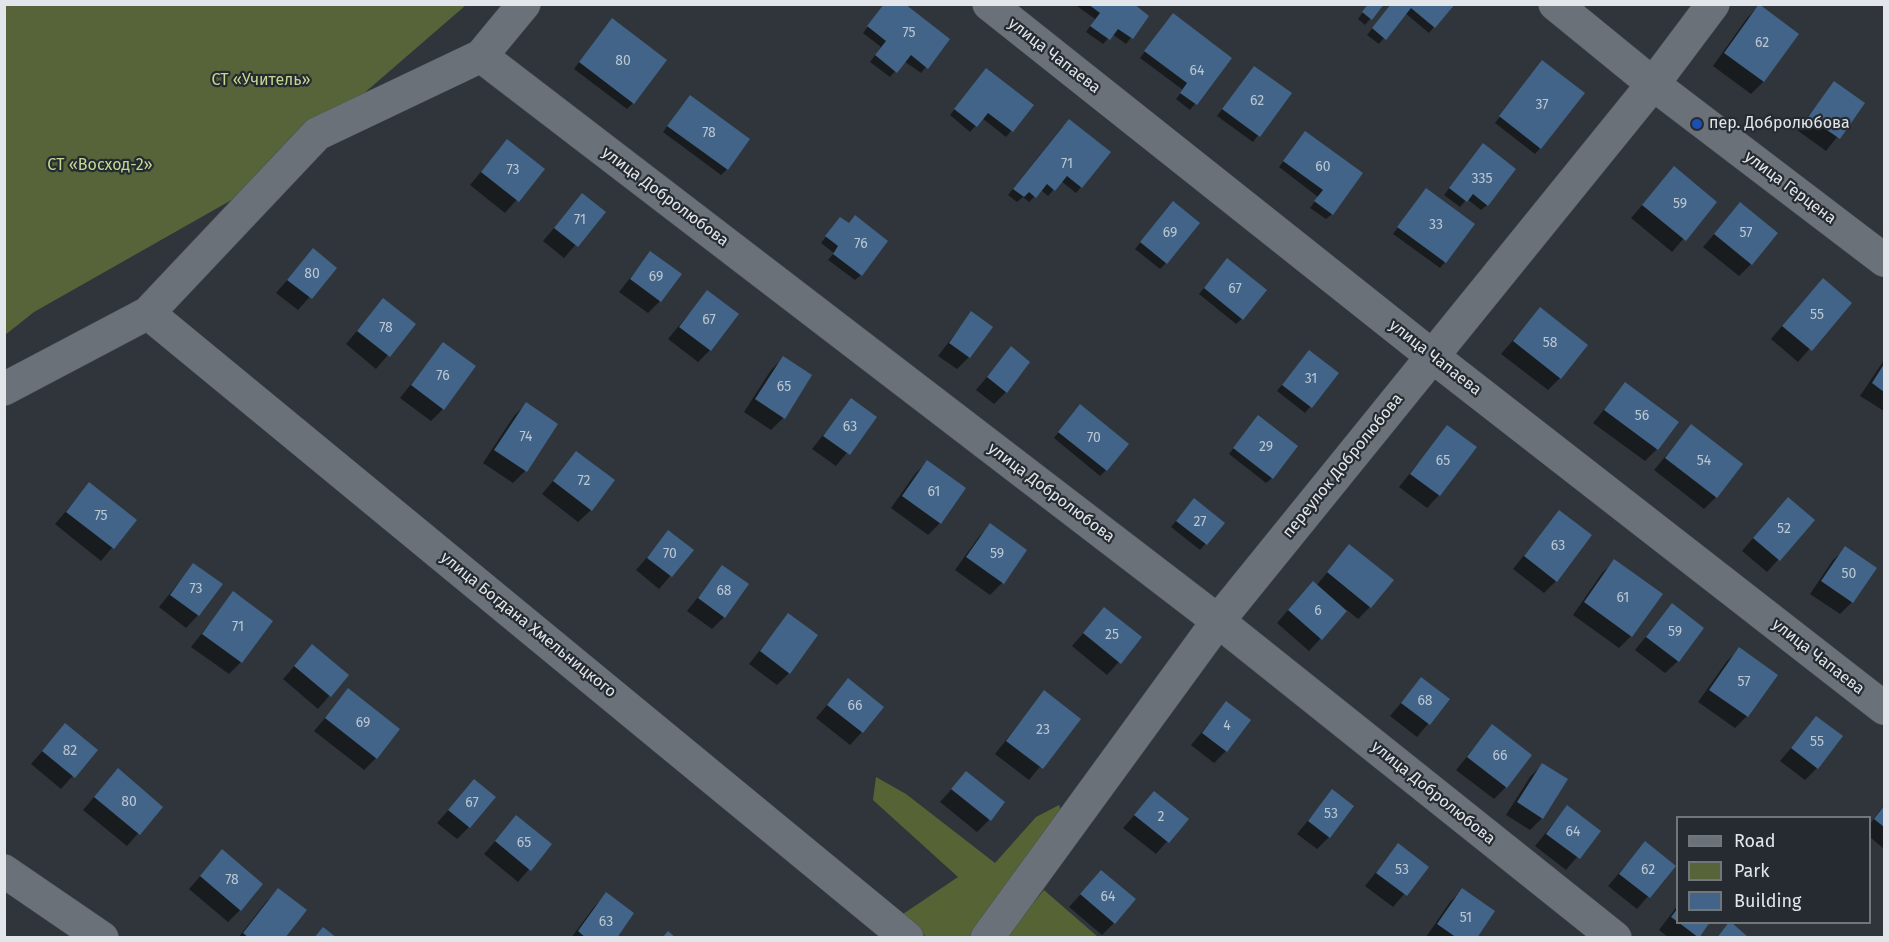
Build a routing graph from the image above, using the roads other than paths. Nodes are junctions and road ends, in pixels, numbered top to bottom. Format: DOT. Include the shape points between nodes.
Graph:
graph roads {
  1 [pos="524,4"];
  2 [pos="989,4"];
  3 [pos="1555,4"];
  4 [pos="1713,4"];
  5 [pos="481,56"];
  6 [pos="1653,84"];
  7 [pos="1884,260"];
  8 [pos="148,313"];
  9 [pos="1432,356"];
  10 [pos="4,389"];
  11 [pos="1218,621"];
  12 [pos="1884,708"];
  13 [pos="4,871"];
  14 [pos="102,938"];
  15 [pos="907,938"];
  16 [pos="987,938"];
  17 [pos="1615,938"];
  1 -- 5 [label="street"];
  2 -- 9 [label="street, улица Чапаева"];
  3 -- 6 [label="street, улица Герцена"];
  4 -- 6 [label="street, переулок Добролюбова"];
  5 -- 8 [label="street" via="317,134"];
  5 -- 11 [label="street, улица Добролюбова"];
  6 -- 7 [label="street, улица Герцена"];
  6 -- 9 [label="street, переулок Добролюбова"];
  8 -- 10 [label="street"];
  8 -- 15 [label="street, улица Богдана Хмельницкого"];
  9 -- 11 [label="street, переулок Добролюбова"];
  9 -- 12 [label="street, улица Чапаева"];
  11 -- 16 [label="street, переулок Добролюбова"];
  11 -- 17 [label="street, улица Добролюбова"];
  13 -- 14 [label="street"];
}
